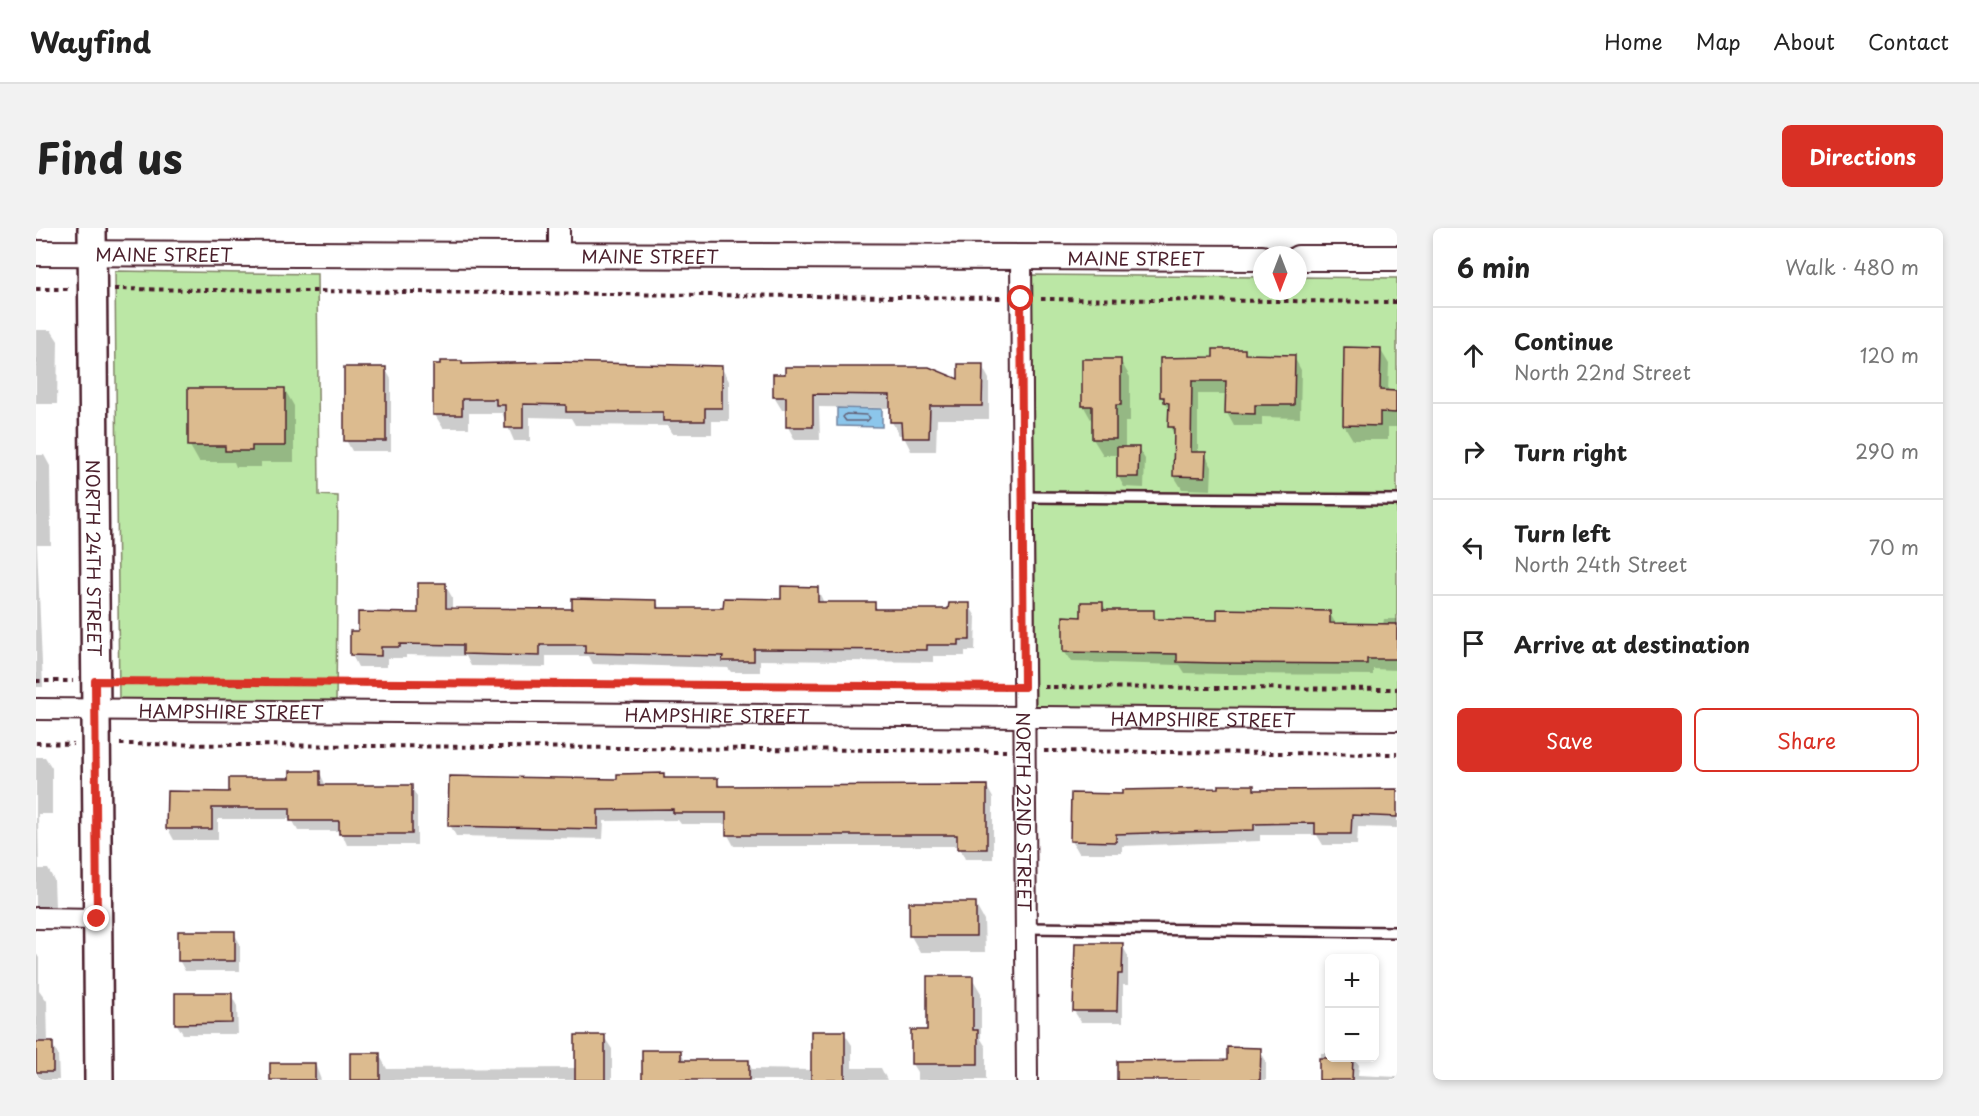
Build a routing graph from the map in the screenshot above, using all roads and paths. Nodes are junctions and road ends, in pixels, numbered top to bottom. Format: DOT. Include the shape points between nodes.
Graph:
graph roads {
  1 [pos="559,228"];
  2 [pos="92,241"];
  3 [pos="36,253"];
  4 [pos="559,256"];
  5 [pos="1021,257"];
  6 [pos="1253,258"];
  7 [pos="1307,258"];
  8 [pos="1397,258"];
  9 [pos="36,289"];
  10 [pos="93,289"];
  11 [pos="1021,299"];
  12 [pos="1397,302"];
  13 [pos="1023,497"];
  14 [pos="1397,500"];
  15 [pos="36,681"];
  16 [pos="95,681"];
  17 [pos="1024,687"];
  18 [pos="1397,689"];
  19 [pos="36,709"];
  20 [pos="95,710"];
  21 [pos="1024,717"];
  22 [pos="1397,720"];
  23 [pos="36,743"];
  24 [pos="96,744"];
  25 [pos="1025,751"];
  26 [pos="1397,754"];
  27 [pos="36,918"];
  28 [pos="97,919"];
  29 [pos="1026,928"];
  30 [pos="1397,932"];
  31 [pos="99,1080"];
  32 [pos="1027,1080"];
  1 -- 4 [label="street"];
  2 -- 3 [label="street, MAINE STREET"];
  2 -- 4 [label="street, MAINE STREET"];
  2 -- 10 [label="main road, NORTH 24TH STREET"];
  4 -- 5 [label="street, MAINE STREET"];
  5 -- 6 [label="street, MAINE STREET"];
  5 -- 11 [label="street, NORTH 22ND STREET"];
  7 -- 8 [label="street"];
  9 -- 10 [label="path"];
  10 -- 11 [label="path"];
  10 -- 16 [label="main road, NORTH 24TH STREET"];
  11 -- 12 [label="path"];
  11 -- 13 [label="street, NORTH 22ND STREET"];
  13 -- 14 [label="lane"];
  13 -- 17 [label="street, NORTH 22ND STREET"];
  15 -- 16 [label="path"];
  16 -- 17 [label="path"];
  16 -- 20 [label="main road, NORTH 24TH STREET"];
  17 -- 18 [label="path"];
  17 -- 21 [label="street, NORTH 22ND STREET"];
  19 -- 20 [label="street, HAMPSHIRE STREET"];
  20 -- 21 [label="street, HAMPSHIRE STREET"];
  20 -- 24 [label="main road, NORTH 24TH STREET"];
  21 -- 22 [label="street, HAMPSHIRE STREET"];
  21 -- 25 [label="street, NORTH 22ND STREET"];
  23 -- 24 [label="path"];
  24 -- 25 [label="path"];
  24 -- 28 [label="main road, NORTH 24TH STREET"];
  25 -- 26 [label="path"];
  25 -- 29 [label="street, NORTH 22ND STREET"];
  27 -- 28 [label="street"];
  28 -- 31 [label="main road, NORTH 24TH STREET"];
  29 -- 30 [label="lane"];
  29 -- 32 [label="street, NORTH 22ND STREET"];
}
